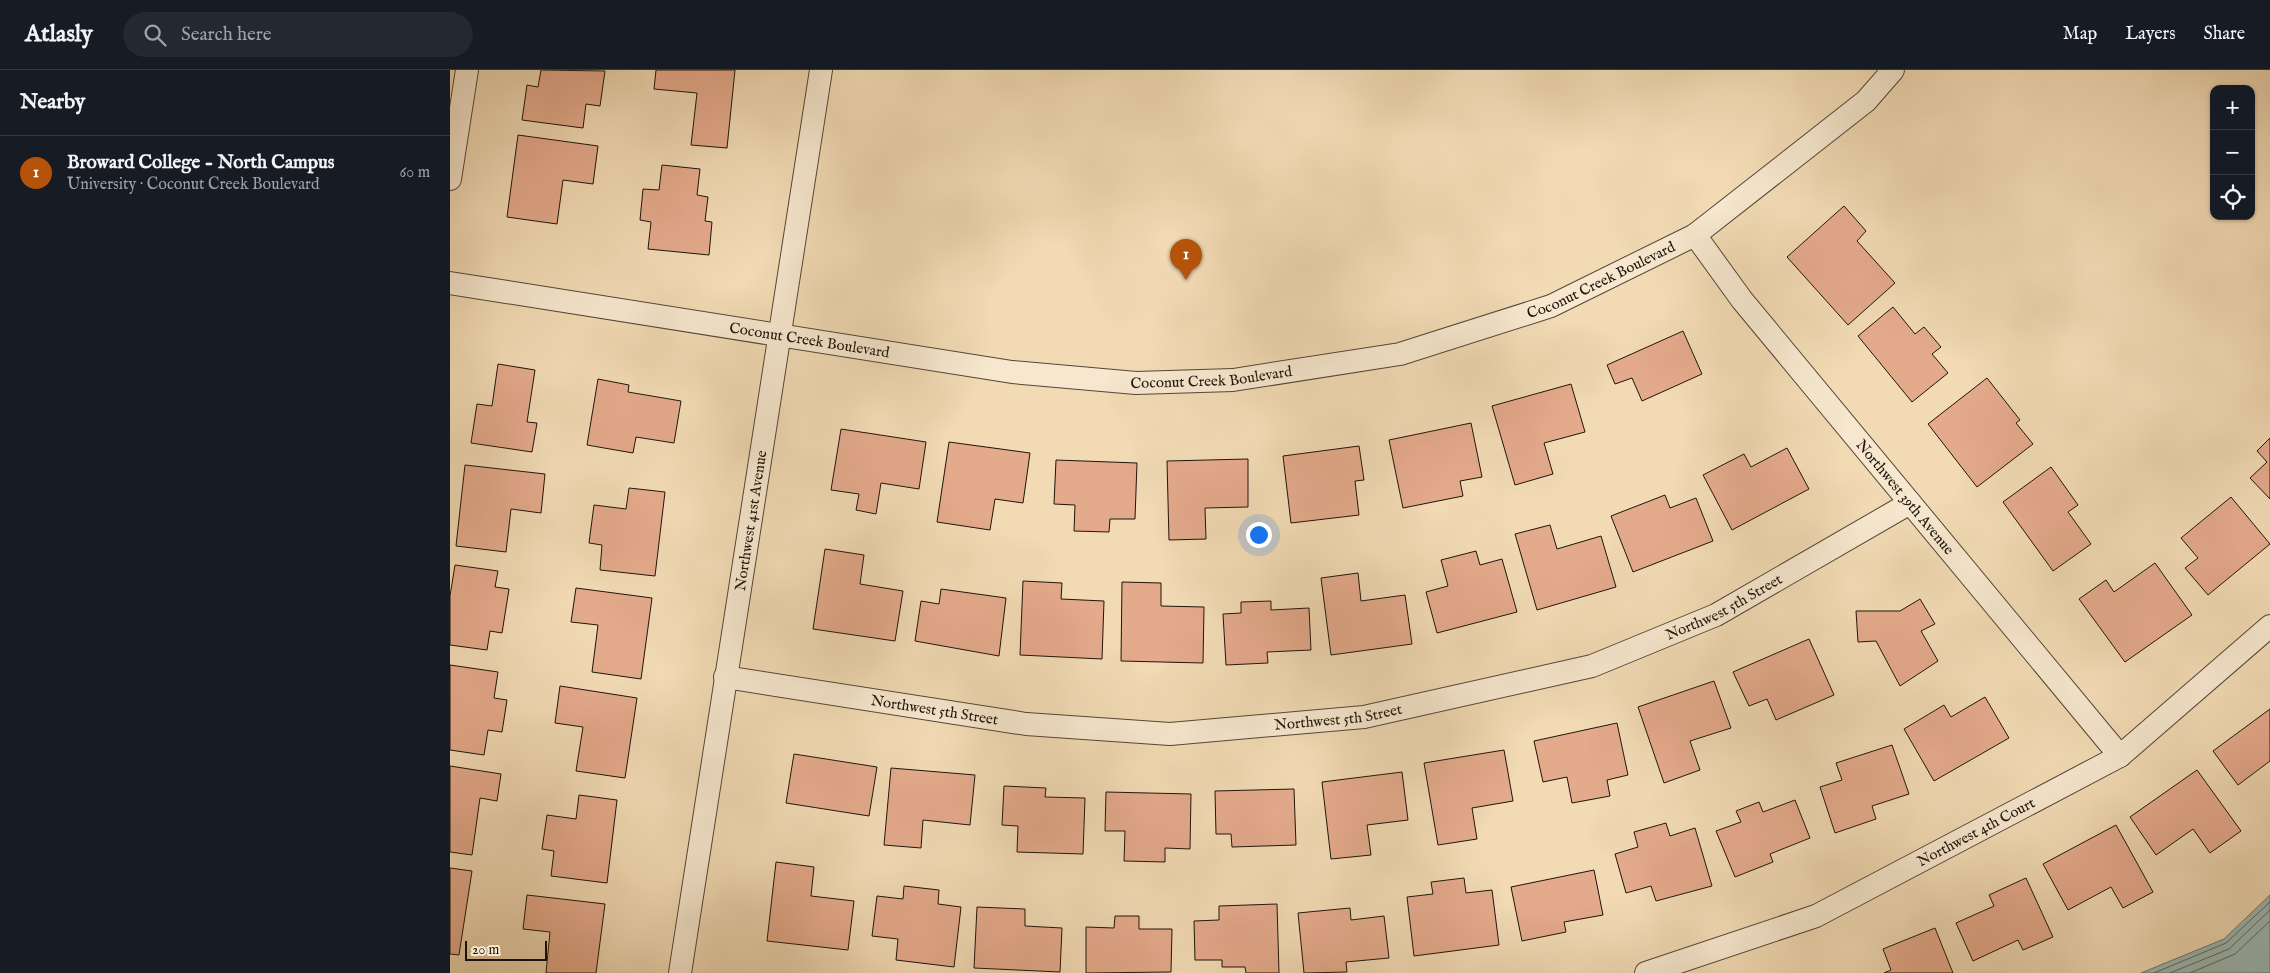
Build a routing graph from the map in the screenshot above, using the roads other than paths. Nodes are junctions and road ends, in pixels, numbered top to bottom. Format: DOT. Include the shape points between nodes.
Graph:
graph roads {
  1 [pos="467,70"];
  2 [pos="821,70"];
  3 [pos="1893,70"];
  4 [pos="450,179"];
  5 [pos="1695,235"];
  6 [pos="450,283"];
  7 [pos="778,334"];
  8 [pos="1910,503"];
  9 [pos="2270,626"];
  10 [pos="725,677"];
  11 [pos="2120,756"];
  12 [pos="680,973"];
  13 [pos="1646,973"];
  1 -- 4 [label="street"];
  2 -- 7 [label="street, Northwest 41st Avenue"];
  3 -- 5 [label="street, Coconut Creek Boulevard" via="1866,101"];
  5 -- 7 [label="street, Coconut Creek Boulevard" via="1551,306 1400,354 1233,380 1136,383 1012,372"];
  5 -- 8 [label="street, Northwest 39th Avenue" via="1742,300"];
  6 -- 7 [label="street, Coconut Creek Boulevard"];
  7 -- 10 [label="street, Northwest 41st Avenue"];
  8 -- 10 [label="street, Northwest 5th Street" via="1716,615 1592,666 1364,717 1170,734 1026,724"];
  8 -- 11 [label="street, Northwest 39th Avenue"];
  9 -- 11 [label="street, Northwest 4th Court"];
  10 -- 12 [label="street, Northwest 41st Avenue"];
  11 -- 13 [label="street, Northwest 4th Court" via="1816,916"];
}
